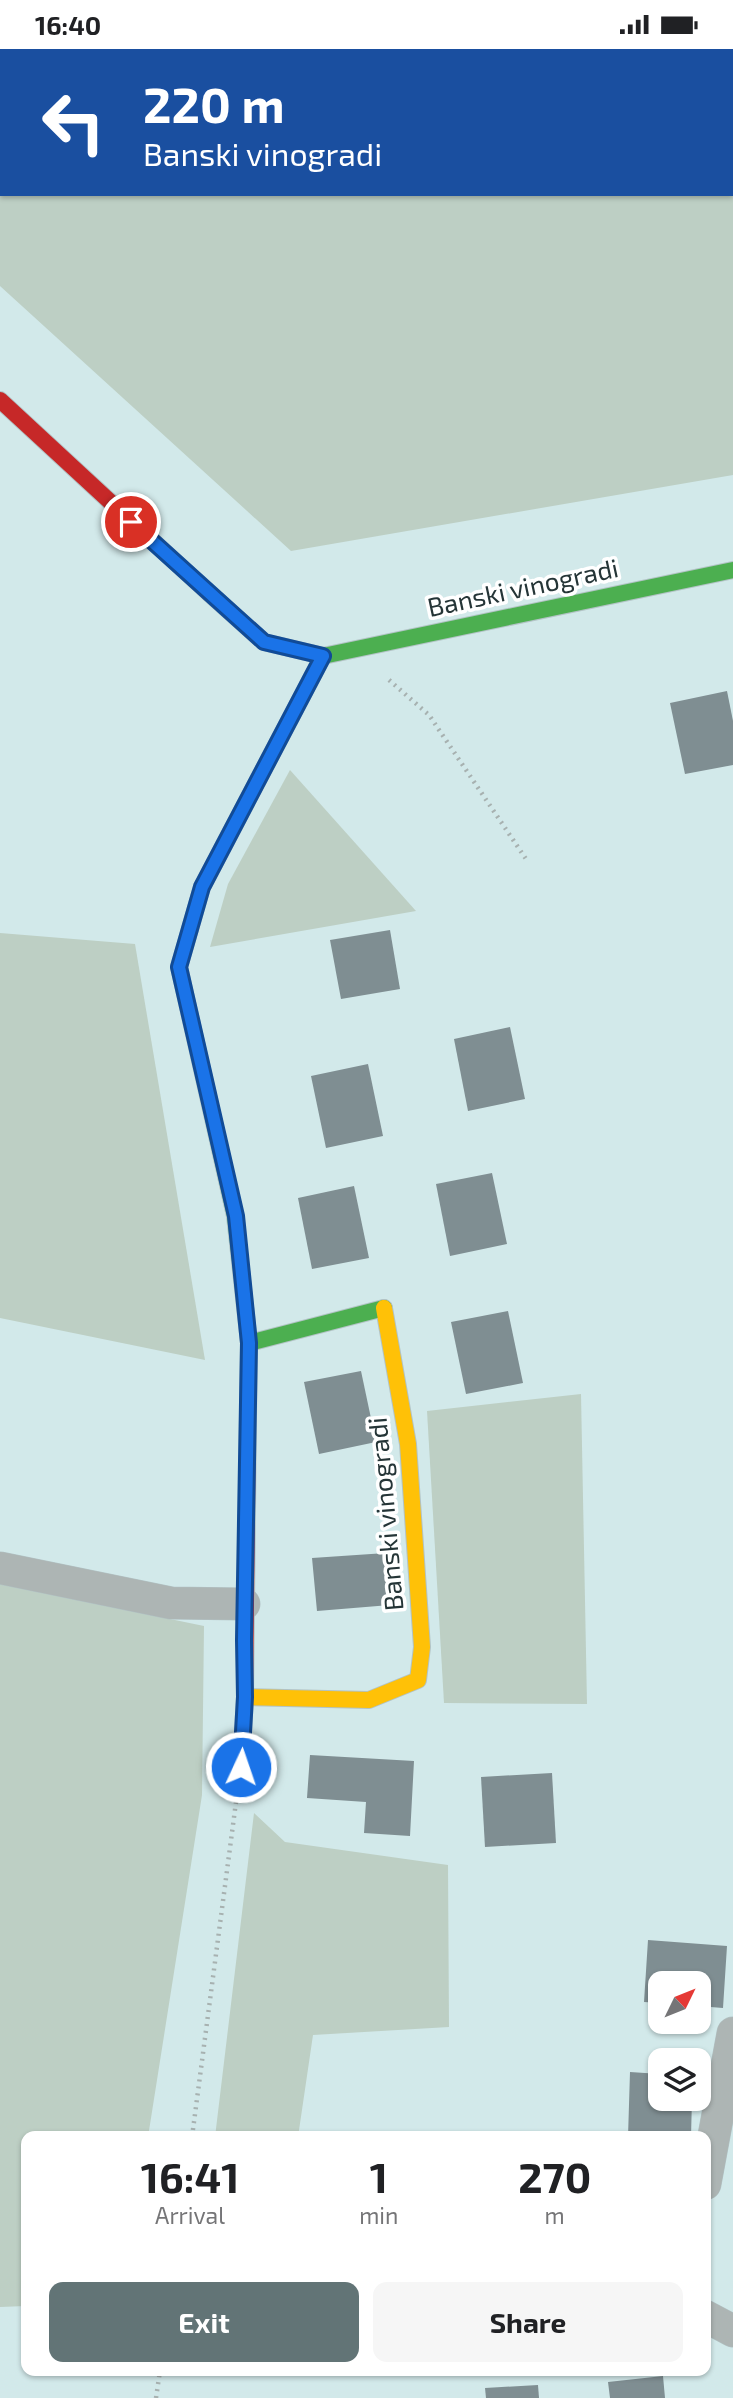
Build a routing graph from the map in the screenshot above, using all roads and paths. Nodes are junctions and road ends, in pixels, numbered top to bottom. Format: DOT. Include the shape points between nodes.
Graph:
graph roads {
  1 [pos="0,400"];
  2 [pos="733,570"];
  3 [pos="323,656"];
  4 [pos="387,677"];
  5 [pos="528,862"];
  6 [pos="249,1343"];
  7 [pos="0,1568"];
  8 [pos="244,1604"];
  9 [pos="245,1697"];
  10 [pos="241,1767"];
  11 [pos="733,2033"];
  12 [pos="193,2131"];
  13 [pos="711,2152"];
  14 [pos="711,2319"];
  15 [pos="733,2331"];
  16 [pos="159,2376"];
  17 [pos="156,2398"];
  1 -- 3 [label="street, Banski vinogradi" via="264,642"];
  2 -- 3 [label="street, Banski vinogradi"];
  3 -- 6 [label="street" via="202,887 179,967 236,1216"];
  4 -- 5 [label="path" via="429,715"];
  6 -- 8 [label="street"];
  6 -- 9 [label="street, Banski vinogradi" via="384,1308 408,1444 422,1647 418,1680 369,1700"];
  7 -- 8 [label="street" via="172,1603"];
  8 -- 9 [label="street"];
  9 -- 10 [label="street"];
  10 -- 12 [label="path"];
  11 -- 13 [label="street"];
  14 -- 15 [label="street"];
  16 -- 17 [label="path"];
}
